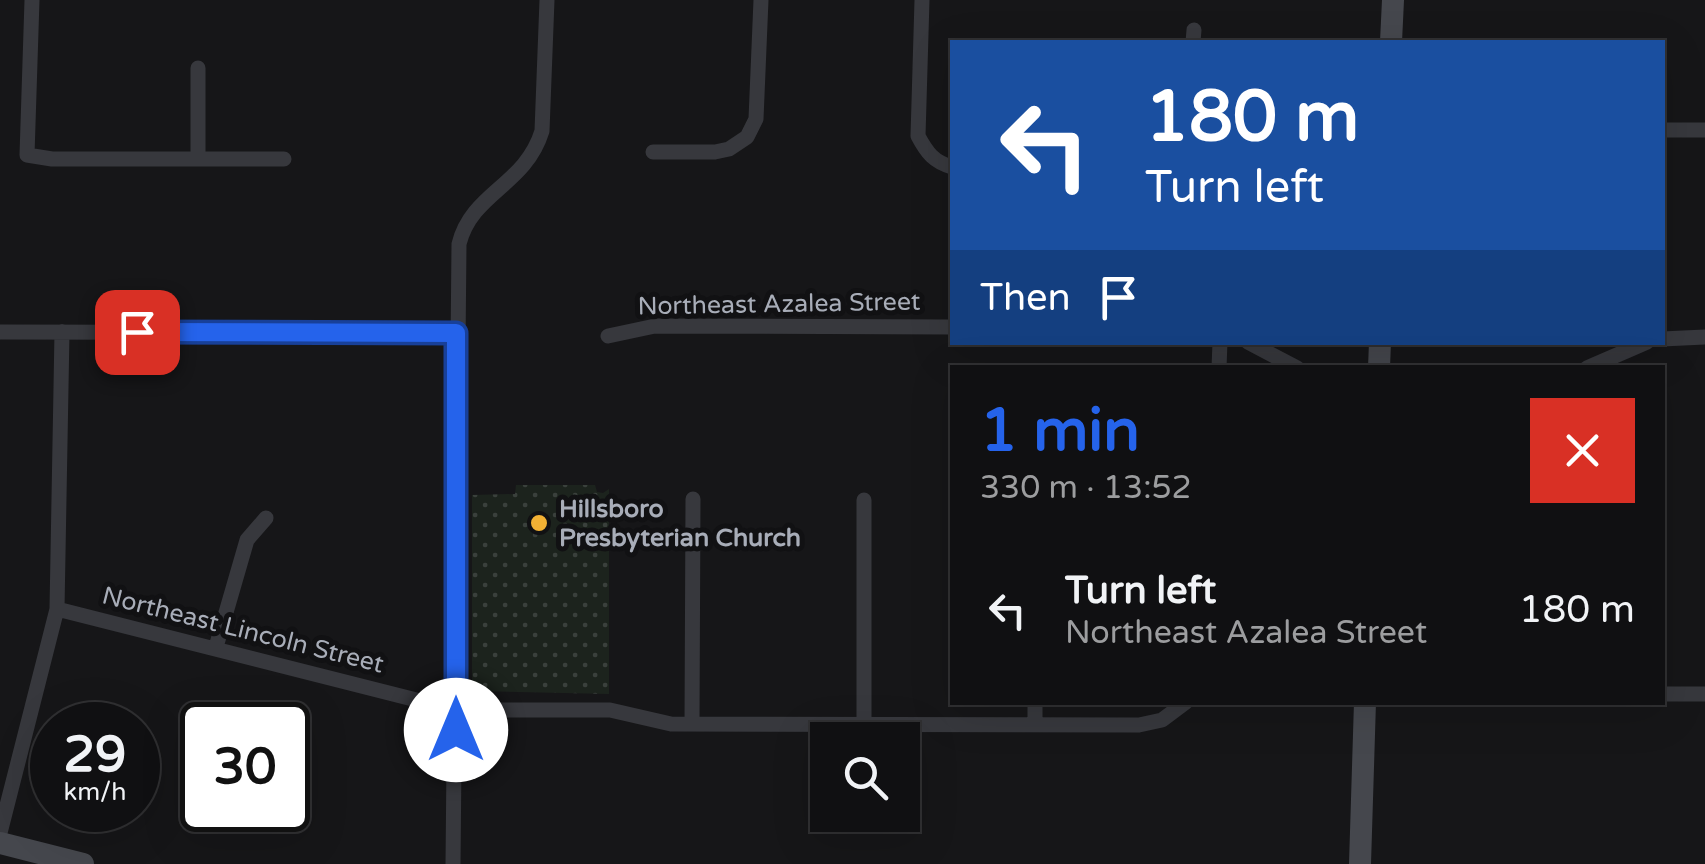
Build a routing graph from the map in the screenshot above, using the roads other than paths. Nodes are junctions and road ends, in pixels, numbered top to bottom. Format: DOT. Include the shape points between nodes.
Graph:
graph roads {
  1 [pos="32,0"];
  2 [pos="547,0"];
  3 [pos="761,0"];
  4 [pos="922,0"];
  5 [pos="1392,0"];
  6 [pos="1391,40"];
  7 [pos="198,68"];
  8 [pos="1665,130"];
  9 [pos="1705,130"];
  10 [pos="653,152"];
  11 [pos="198,159"];
  12 [pos="284,159"];
  13 [pos="950,166"];
  14 [pos="950,327"];
  15 [pos="0,332"];
  16 [pos="62,332"];
  17 [pos="456,333"];
  18 [pos="608,336"];
  19 [pos="1705,337"];
  20 [pos="1665,340"];
  21 [pos="1254,345"];
  22 [pos="1639,345"];
  23 [pos="1291,365"];
  24 [pos="1595,365"];
  25 [pos="693,499"];
  26 [pos="864,500"];
  27 [pos="266,518"];
  28 [pos="58,609"];
  29 [pos="216,647"];
  30 [pos="1665,694"];
  31 [pos="1705,694"];
  32 [pos="1035,705"];
  33 [pos="1183,705"];
  34 [pos="1366,705"];
  35 [pos="456,710"];
  36 [pos="864,722"];
  37 [pos="810,723"];
  38 [pos="920,723"];
  39 [pos="692,724"];
  40 [pos="1035,724"];
  41 [pos="0,833"];
  42 [pos="0,844"];
  43 [pos="83,864"];
  44 [pos="452,864"];
  45 [pos="1360,864"];
  1 -- 11 [label="street" via="26,155"];
  2 -- 17 [label="street" via="542,131 529,162 463,228"];
  3 -- 10 [label="street" via="756,119 747,137 729,150"];
  4 -- 13 [label="street" via="918,136 927,153"];
  5 -- 6 [label="street"];
  7 -- 11 [label="street"];
  8 -- 9 [label="street"];
  11 -- 12 [label="street"];
  14 -- 18 [label="street, Northeast Azalea Street" via="655,326"];
  15 -- 16 [label="street"];
  16 -- 17 [label="street"];
  16 -- 28 [label="street"];
  17 -- 35 [label="street"];
  19 -- 20 [label="street"];
  21 -- 23 [label="street"];
  22 -- 24 [label="street"];
  25 -- 39 [label="street"];
  26 -- 36 [label="street"];
  27 -- 29 [label="street" via="246,540"];
  28 -- 29 [label="street, Northeast Lincoln Street"];
  28 -- 41 [label="street"];
  29 -- 35 [label="street, Northeast Lincoln Street"];
  30 -- 31 [label="street"];
  32 -- 40 [label="street"];
  33 -- 40 [label="street, Northeast Lincoln Street" via="1139,725"];
  34 -- 45 [label="street"];
  35 -- 39 [label="street, Northeast Lincoln Street" via="610,710"];
  35 -- 44 [label="street"];
  37 -- 39 [label="street, Northeast Lincoln Street"];
  38 -- 40 [label="street, Northeast Lincoln Street"];
  42 -- 43 [label="street"];
}
